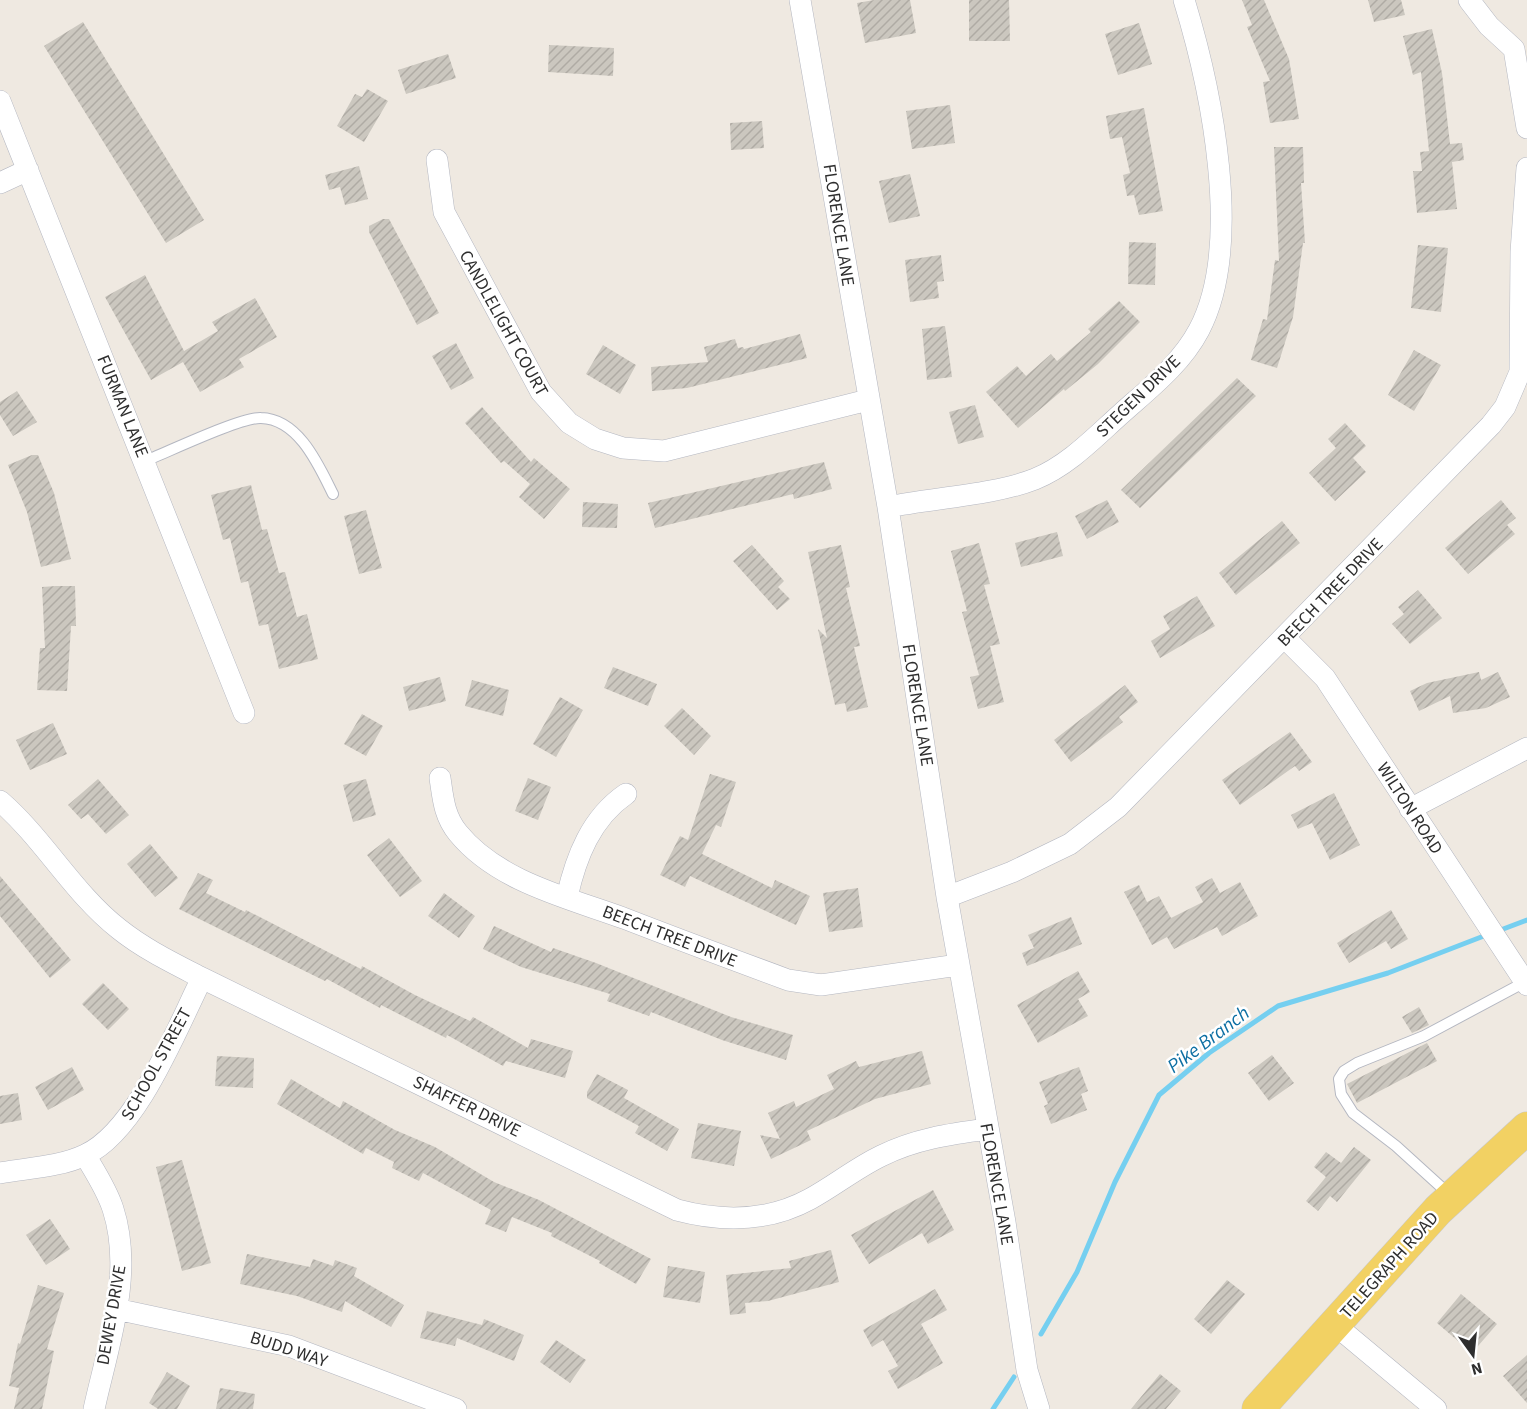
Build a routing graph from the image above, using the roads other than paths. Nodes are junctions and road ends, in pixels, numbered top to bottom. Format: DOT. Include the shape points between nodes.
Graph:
graph roads {
  1 [pos="800,0"];
  2 [pos="1184,0"];
  3 [pos="1469,0"];
  4 [pos="1521,48"];
  5 [pos="0,101"];
  6 [pos="1527,129"];
  7 [pos="437,160"];
  8 [pos="1527,168"];
  9 [pos="28,170"];
  10 [pos="0,183"];
  11 [pos="1523,380"];
  12 [pos="868,400"];
  13 [pos="145,461"];
  14 [pos="333,494"];
  15 [pos="888,507"];
  16 [pos="1286,638"];
  17 [pos="244,713"];
  18 [pos="1527,748"];
  19 [pos="440,778"];
  20 [pos="626,794"];
  21 [pos="0,801"];
  22 [pos="1410,809"];
  23 [pos="567,897"];
  24 [pos="947,897"];
  25 [pos="958,965"];
  26 [pos="202,978"];
  27 [pos="1526,983"];
  28 [pos="1527,1128"];
  29 [pos="987,1129"];
  30 [pos="85,1155"];
  31 [pos="0,1173"];
  32 [pos="1451,1197"];
  33 [pos="116,1309"];
  34 [pos="1334,1324"];
  35 [pos="93,1409"];
  36 [pos="456,1409"];
  37 [pos="1039,1409"];
  38 [pos="1258,1409"];
  39 [pos="1436,1409"];
  1 -- 12 [label="street, FLORENCE LANE"];
  2 -- 15 [label="street, STEGEN DRIVE" via="1206,84 1219,196 1216,279 1199,330 1162,377 1078,453 1051,471 1010,486"];
  3 -- 4 [label="street" via="1490,26"];
  4 -- 6 [label="street"];
  5 -- 9 [label="street, FURMAN LANE"];
  7 -- 12 [label="street, CANDLELIGHT COURT" via="444,212 541,392 569,423 595,439 623,448 664,451"];
  8 -- 11 [label="street, BEECH TREE DRIVE" via="1521,252"];
  9 -- 10 [label="street"];
  9 -- 13 [label="street, FURMAN LANE"];
  11 -- 16 [label="street, BEECH TREE DRIVE" via="1491,425"];
  12 -- 15 [label="street, FLORENCE LANE"];
  13 -- 14 [label="lane" via="262,417 288,428 299,438 315,457"];
  13 -- 17 [label="street, FURMAN LANE"];
  15 -- 24 [label="street, FLORENCE LANE"];
  16 -- 22 [label="street, WILTON ROAD" via="1325,678"];
  16 -- 24 [label="street, BEECH TREE DRIVE" via="1144,783 1088,832 1046,857"];
  18 -- 22 [label="street"];
  19 -- 23 [label="street, BEECH TREE DRIVE" via="450,822 476,851 511,875"];
  20 -- 23 [label="street" via="601,815 590,832"];
  21 -- 26 [label="street, SHAFFER DRIVE" via="118,928"];
  22 -- 27 [label="street, WILTON ROAD"];
  23 -- 25 [label="street, BEECH TREE DRIVE" via="801,984 834,984"];
  24 -- 25 [label="street, FLORENCE LANE"];
  25 -- 29 [label="street, FLORENCE LANE"];
  26 -- 29 [label="street, SHAFFER DRIVE" via="547,1144 657,1202 699,1216 729,1220 782,1210 811,1199 861,1166 902,1147 936,1136"];
  26 -- 30 [label="street, SCHOOL STREET" via="131,1115 117,1132"];
  27 -- 32 [label="lane" via="1424,1036 1357,1063 1340,1078 1341,1094 1353,1113"];
  28 -- 32 [label="main road, TELEGRAPH ROAD"];
  29 -- 37 [label="street, FLORENCE LANE" via="1027,1370"];
  30 -- 31 [label="street, SCHOOL STREET"];
  30 -- 33 [label="street, DEWEY DRIVE" via="112,1206 118,1228 121,1268"];
  32 -- 34 [label="main road, TELEGRAPH ROAD"];
  33 -- 35 [label="street, DEWEY DRIVE"];
  33 -- 36 [label="street, BUDD WAY" via="289,1346"];
  34 -- 38 [label="main road, TELEGRAPH ROAD"];
  34 -- 39 [label="street"];
}
